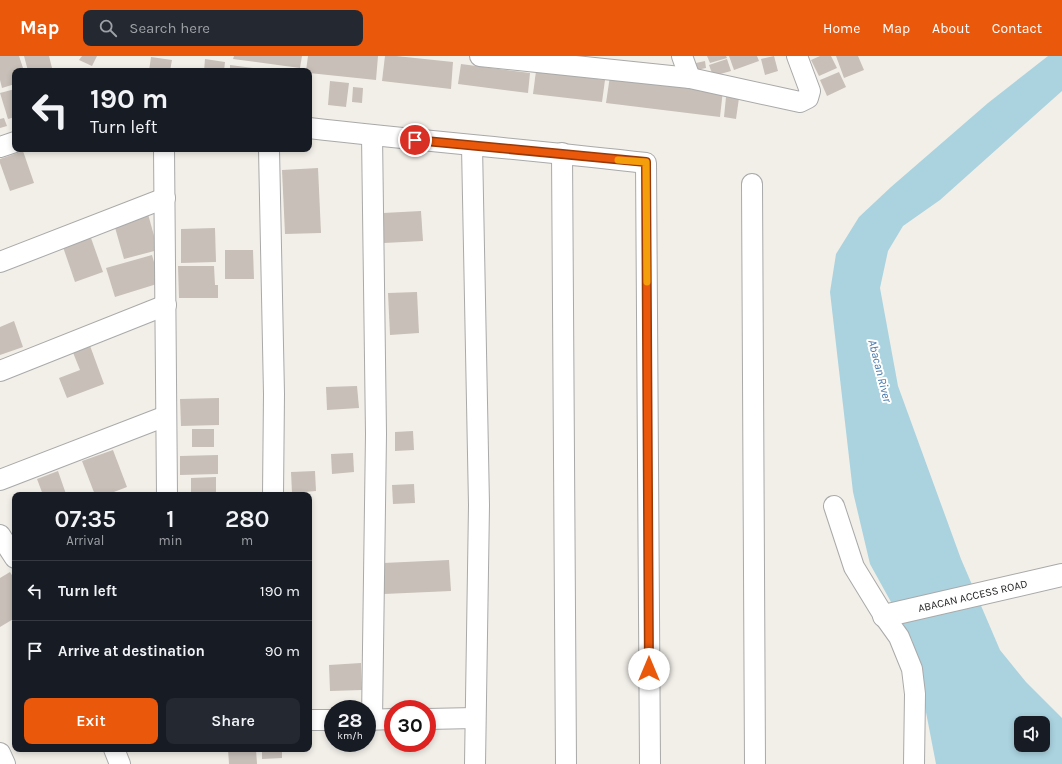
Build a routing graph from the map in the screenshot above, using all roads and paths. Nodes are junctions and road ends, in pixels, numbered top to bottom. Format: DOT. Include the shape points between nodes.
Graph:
graph roads {
  1 [pos="480,56"];
  2 [pos="682,56"];
  3 [pos="786,56"];
  4 [pos="797,56"];
  5 [pos="602,62"];
  6 [pos="690,78"];
  7 [pos="805,97"];
  8 [pos="312,128"];
  9 [pos="372,135"];
  10 [pos="12,143"];
  11 [pos="472,146"];
  12 [pos="0,147"];
  13 [pos="164,152"];
  14 [pos="269,152"];
  15 [pos="562,153"];
  16 [pos="752,184"];
  17 [pos="164,198"];
  18 [pos="0,262"];
  19 [pos="166,305"];
  20 [pos="0,371"];
  21 [pos="166,416"];
  22 [pos="0,480"];
  23 [pos="167,492"];
  24 [pos="273,492"];
  25 [pos="834,506"];
  26 [pos="0,535"];
  27 [pos="12,553"];
  28 [pos="1062,575"];
  29 [pos="888,615"];
  30 [pos="370,700"];
  31 [pos="475,718"];
  32 [pos="436,719"];
  33 [pos="312,720"];
  34 [pos="324,720"];
  35 [pos="115,752"];
  36 [pos="0,753"];
  37 [pos="5,764"];
  38 [pos="120,764"];
  39 [pos="475,764"];
  40 [pos="566,764"];
  41 [pos="650,764"];
  42 [pos="756,764"];
  43 [pos="914,764"];
  1 -- 5 [label="street"];
  2 -- 6 [label="street"];
  3 -- 7 [label="street"];
  4 -- 7 [label="street"];
  5 -- 6 [label="street"];
  6 -- 7 [label="street"];
  8 -- 9 [label="street"];
  9 -- 11 [label="street"];
  9 -- 30 [label="street" via="376,434"];
  10 -- 12 [label="street"];
  11 -- 15 [label="street"];
  11 -- 31 [label="street" via="479,505"];
  13 -- 17 [label="street"];
  14 -- 24 [label="street" via="274,394"];
  15 -- 40 [label="street"];
  15 -- 41 [label="street" via="646,162"];
  16 -- 42 [label="street"];
  17 -- 18 [label="street"];
  17 -- 19 [label="street"];
  19 -- 20 [label="street"];
  19 -- 21 [label="street"];
  21 -- 22 [label="street"];
  21 -- 23 [label="street"];
  25 -- 29 [label="street" via="854,567"];
  26 -- 27 [label="street"];
  28 -- 29 [label="street, ABACAN ACCESS ROAD"];
  29 -- 43 [label="street" via="912,669 915,694"];
  31 -- 32 [label="street"];
  31 -- 39 [label="street"];
  33 -- 34 [label="street"];
  35 -- 38 [label="street"];
  36 -- 37 [label="street"];
}
